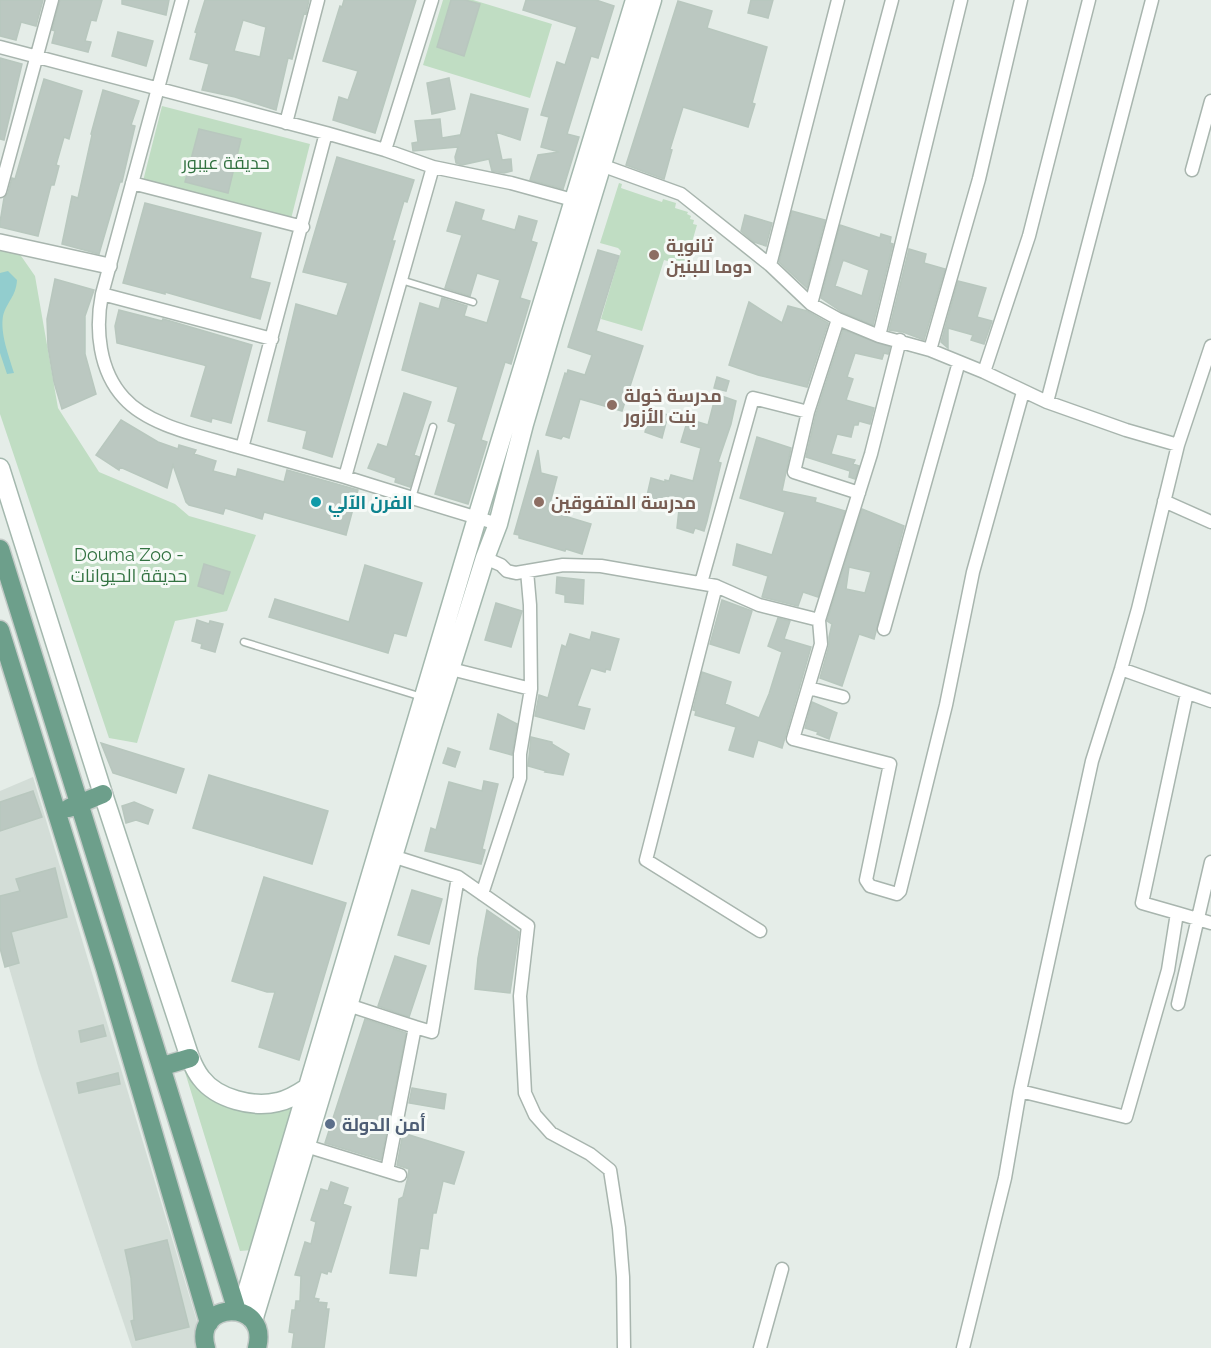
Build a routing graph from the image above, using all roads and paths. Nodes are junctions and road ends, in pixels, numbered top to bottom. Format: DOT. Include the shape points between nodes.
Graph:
graph roads {
  1 [pos="52,0"];
  2 [pos="182,0"];
  3 [pos="318,0"];
  4 [pos="432,0"];
  5 [pos="638,0"];
  6 [pos="838,0"];
  7 [pos="892,0"];
  8 [pos="961,0"];
  9 [pos="1021,0"];
  10 [pos="1089,0"];
  11 [pos="1152,0"];
  12 [pos="0,47"];
  13 [pos="38,56"];
  14 [pos="157,90"];
  15 [pos="1211,101"];
  16 [pos="286,123"];
  17 [pos="326,133"];
  18 [pos="385,150"];
  19 [pos="601,165"];
  20 [pos="433,167"];
  21 [pos="1192,170"];
  22 [pos="132,183"];
  23 [pos="0,191"];
  24 [pos="582,202"];
  25 [pos="303,227"];
  26 [pos="0,242"];
  27 [pos="770,265"];
  28 [pos="109,266"];
  29 [pos="401,280"];
  30 [pos="102,294"];
  31 [pos="473,302"];
  32 [pos="811,304"];
  33 [pos="838,320"];
  34 [pos="879,336"];
  35 [pos="272,339"];
  36 [pos="900,340"];
  37 [pos="1211,346"];
  38 [pos="930,350"];
  39 [pos="959,362"];
  40 [pos="984,372"];
  41 [pos="1023,392"];
  42 [pos="1047,402"];
  43 [pos="808,412"];
  44 [pos="433,427"];
  45 [pos="1178,445"];
  46 [pos="242,448"];
  47 [pos="0,468"];
  48 [pos="345,477"];
  49 [pos="859,493"];
  50 [pos="412,498"];
  51 [pos="1164,501"];
  52 [pos="477,518"];
  53 [pos="1211,522"];
  54 [pos="498,524"];
  55 [pos="0,549"];
  56 [pos="485,558"];
  57 [pos="527,572"];
  58 [pos="701,583"];
  59 [pos="716,586"];
  60 [pos="819,620"];
  61 [pos="884,629"];
  62 [pos="0,630"];
  63 [pos="244,642"];
  64 [pos="450,669"];
  65 [pos="1121,669"];
  66 [pos="809,688"];
  67 [pos="531,689"];
  68 [pos="1187,693"];
  69 [pos="843,697"];
  70 [pos="425,698"];
  71 [pos="1211,701"];
  72 [pos="103,794"];
  73 [pos="78,804"];
  74 [pos="56,813"];
  75 [pos="386,854"];
  76 [pos="1211,862"];
  77 [pos="458,877"];
  78 [pos="482,894"];
  79 [pos="1177,913"];
  80 [pos="1197,919"];
  81 [pos="1211,923"];
  82 [pos="760,931"];
  83 [pos="1178,1004"];
  84 [pos="348,1005"];
  85 [pos="415,1027"];
  86 [pos="190,1058"];
  87 [pos="163,1066"];
  88 [pos="307,1088"];
  89 [pos="1020,1091"];
  90 [pos="306,1146"];
  91 [pos="387,1171"];
  92 [pos="400,1175"];
  93 [pos="782,1269"];
  94 [pos="244,1315"];
  95 [pos="209,1323"];
  96 [pos="206,1348"];
  97 [pos="257,1348"];
  98 [pos="624,1348"];
  99 [pos="760,1348"];
  100 [pos="963,1348"];
  1 -- 13 [label="street"];
  2 -- 14 [label="street"];
  3 -- 16 [label="street"];
  4 -- 18 [label="street"];
  5 -- 19 [label="main road"];
  5 -- 24 [label="main road"];
  6 -- 27 [label="street"];
  7 -- 32 [label="street"];
  8 -- 34 [label="street"];
  9 -- 38 [label="street" via="979,179"];
  10 -- 40 [label="street" via="1029,236"];
  11 -- 42 [label="street"];
  12 -- 13 [label="street"];
  13 -- 14 [label="street"];
  13 -- 23 [label="street"];
  14 -- 16 [label="street"];
  14 -- 22 [label="street"];
  15 -- 21 [label="street"];
  16 -- 17 [label="street"];
  17 -- 18 [label="street"];
  17 -- 25 [label="street"];
  18 -- 20 [label="street"];
  19 -- 24 [label="main road"];
  19 -- 27 [label="street" via="681,194"];
  20 -- 24 [label="street"];
  20 -- 29 [label="street"];
  22 -- 25 [label="street"];
  22 -- 28 [label="street"];
  24 -- 52 [label="main road"];
  24 -- 54 [label="main road"];
  25 -- 35 [label="street"];
  26 -- 28 [label="street"];
  27 -- 32 [label="street"];
  28 -- 30 [label="street"];
  29 -- 31 [label="lane"];
  29 -- 48 [label="street"];
  30 -- 35 [label="street"];
  30 -- 46 [label="street" via="102,356 109,378 124,398 141,413 188,433"];
  32 -- 33 [label="street"];
  33 -- 34 [label="street"];
  33 -- 43 [label="street"];
  34 -- 36 [label="street"];
  35 -- 46 [label="street"];
  36 -- 38 [label="street"];
  36 -- 49 [label="street"];
  37 -- 45 [label="street"];
  38 -- 39 [label="street"];
  39 -- 40 [label="street"];
  39 -- 61 [label="street"];
  40 -- 41 [label="street"];
  41 -- 42 [label="street"];
  41 -- 66 [label="street" via="973,572 946,705 897,894 870,886 866,880 890,764 793,739"];
  42 -- 45 [label="street"];
  43 -- 49 [label="street" via="794,472"];
  43 -- 58 [label="street" via="753,398"];
  44 -- 50 [label="lane"];
  45 -- 51 [label="street"];
  46 -- 48 [label="street"];
  47 -- 72 [label="main road"];
  48 -- 50 [label="street"];
  49 -- 60 [label="street"];
  50 -- 52 [label="street"];
  51 -- 53 [label="street"];
  51 -- 65 [label="street"];
  52 -- 54 [label="street"];
  52 -- 70 [label="main road"];
  54 -- 56 [label="main road"];
  55 -- 73 [label="main road"];
  56 -- 57 [label="street" via="507,571"];
  56 -- 64 [label="main road"];
  57 -- 58 [label="street" via="563,565 601,566"];
  57 -- 67 [label="street"];
  58 -- 59 [label="street"];
  59 -- 60 [label="street" via="759,605"];
  59 -- 82 [label="street" via="646,860"];
  60 -- 66 [label="street" via="821,644"];
  62 -- 74 [label="main road"];
  63 -- 70 [label="lane"];
  64 -- 67 [label="street"];
  64 -- 75 [label="main road"];
  65 -- 68 [label="street"];
  65 -- 89 [label="street" via="1092,761"];
  66 -- 69 [label="street"];
  67 -- 78 [label="street" via="520,778"];
  68 -- 71 [label="street"];
  68 -- 79 [label="street" via="1142,903"];
  70 -- 75 [label="main road"];
  72 -- 73 [label="main road"];
  72 -- 86 [label="main road"];
  73 -- 74 [label="main road"];
  73 -- 87 [label="main road"];
  74 -- 95 [label="main road"];
  75 -- 77 [label="street"];
  75 -- 84 [label="main road"];
  75 -- 88 [label="main road"];
  76 -- 80 [label="street"];
  77 -- 78 [label="street"];
  77 -- 85 [label="street" via="432,1032"];
  78 -- 98 [label="street" via="528,926 520,996 525,1094 550,1133 590,1154 610,1170 623,1277"];
  79 -- 80 [label="street"];
  79 -- 89 [label="street" via="1168,970 1126,1117"];
  80 -- 81 [label="street"];
  80 -- 83 [label="street"];
  84 -- 85 [label="street"];
  84 -- 90 [label="main road"];
  85 -- 91 [label="street"];
  86 -- 87 [label="main road"];
  86 -- 88 [label="main road" via="202,1080 222,1095 237,1100 271,1104"];
  87 -- 94 [label="main road"];
  88 -- 94 [label="main road"];
  89 -- 100 [label="street" via="1005,1178"];
  90 -- 91 [label="street"];
  90 -- 94 [label="main road"];
  91 -- 92 [label="street"];
  93 -- 99 [label="street"];
  94 -- 95 [label="main road" via="231,1311 219,1314"];
  94 -- 97 [label="main road" via="259,1334"];
  95 -- 96 [label="main road" via="204,1338"];
}
